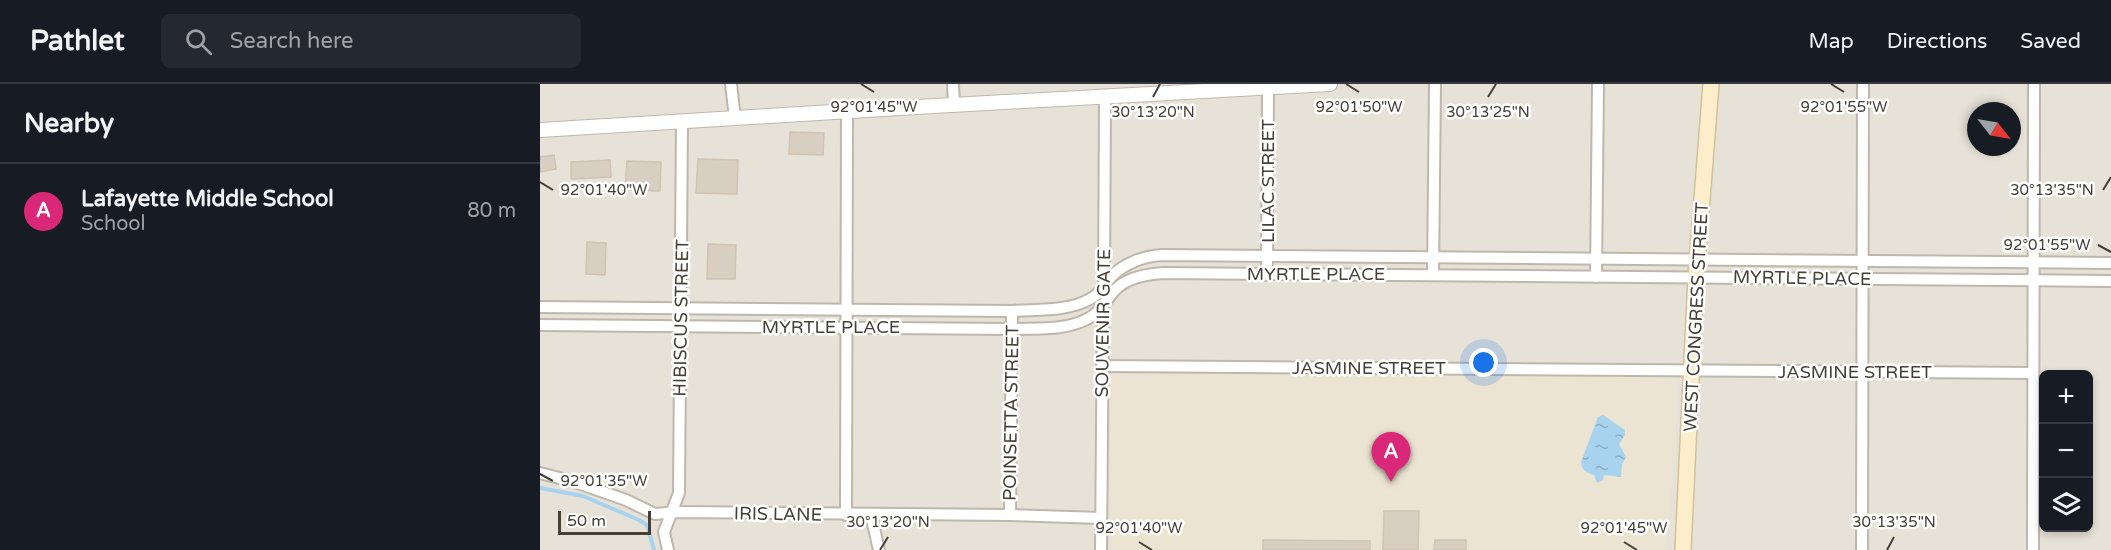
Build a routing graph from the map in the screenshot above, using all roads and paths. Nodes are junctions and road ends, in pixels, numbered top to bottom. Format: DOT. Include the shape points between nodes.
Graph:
graph roads {
  1 [pos="731,84"];
  2 [pos="953,84"];
  3 [pos="1330,84"];
  4 [pos="1435,84"];
  5 [pos="1598,84"];
  6 [pos="1711,84"];
  7 [pos="1863,84"];
  8 [pos="2034,84"];
  9 [pos="1196,87"];
  10 [pos="1268,87"];
  11 [pos="1105,97"];
  12 [pos="954,104"];
  13 [pos="847,112"];
  14 [pos="735,118"];
  15 [pos="682,121"];
  16 [pos="540,130"];
  17 [pos="1267,257"];
  18 [pos="1434,257"];
  19 [pos="1596,258"];
  20 [pos="1697,260"];
  21 [pos="1863,261"];
  22 [pos="2033,262"];
  23 [pos="2111,262"];
  24 [pos="1267,275"];
  25 [pos="1433,275"];
  26 [pos="1696,276"];
  27 [pos="1596,277"];
  28 [pos="1863,279"];
  29 [pos="2033,279"];
  30 [pos="2111,280"];
  31 [pos="1104,289"];
  32 [pos="540,307"];
  33 [pos="681,308"];
  34 [pos="1103,308"];
  35 [pos="846,309"];
  36 [pos="1012,311"];
  37 [pos="540,325"];
  38 [pos="681,326"];
  39 [pos="846,327"];
  40 [pos="1012,328"];
  41 [pos="1102,366"];
  42 [pos="1692,370"];
  43 [pos="1863,372"];
  44 [pos="2033,373"];
  45 [pos="540,473"];
  46 [pos="671,513"];
  47 [pos="846,515"];
  48 [pos="871,515"];
  49 [pos="1010,515"];
  50 [pos="1101,518"];
  51 [pos="668,550"];
  52 [pos="879,550"];
  53 [pos="1101,550"];
  54 [pos="1683,550"];
  55 [pos="1862,550"];
  56 [pos="2033,550"];
  1 -- 14 [label="street"];
  2 -- 12 [label="street"];
  3 -- 10 [label="street"];
  4 -- 18 [label="street"];
  5 -- 19 [label="street"];
  6 -- 20 [label="main road, WEST CONGRESS STREET"];
  7 -- 21 [label="street"];
  8 -- 22 [label="street"];
  9 -- 10 [label="street"];
  9 -- 11 [label="street"];
  10 -- 17 [label="street, LILAC STREET"];
  11 -- 12 [label="street"];
  11 -- 31 [label="street, SOUVENIR GATE"];
  12 -- 13 [label="street"];
  13 -- 14 [label="street"];
  13 -- 35 [label="street"];
  14 -- 15 [label="street"];
  15 -- 16 [label="street"];
  15 -- 33 [label="street, HIBISCUS STREET"];
  17 -- 18 [label="street, MYRTLE PLACE"];
  17 -- 24 [label="street, LILAC STREET"];
  17 -- 31 [label="street, MYRTLE PLACE" via="1151,256 1119,270"];
  18 -- 19 [label="street, MYRTLE PLACE"];
  18 -- 25 [label="street"];
  19 -- 20 [label="street, MYRTLE PLACE"];
  19 -- 27 [label="street"];
  20 -- 21 [label="street, MYRTLE PLACE"];
  20 -- 26 [label="main road, WEST CONGRESS STREET"];
  21 -- 22 [label="street, MYRTLE PLACE"];
  21 -- 28 [label="street"];
  22 -- 23 [label="street, MYRTLE PLACE"];
  22 -- 29 [label="street"];
  24 -- 25 [label="street, MYRTLE PLACE"];
  24 -- 34 [label="street, MYRTLE PLACE" via="1153,274 1127,280"];
  25 -- 27 [label="street, MYRTLE PLACE"];
  26 -- 27 [label="street, MYRTLE PLACE"];
  26 -- 28 [label="street, MYRTLE PLACE"];
  26 -- 42 [label="main road, WEST CONGRESS STREET"];
  28 -- 29 [label="street, MYRTLE PLACE"];
  28 -- 43 [label="street"];
  29 -- 30 [label="street, MYRTLE PLACE"];
  29 -- 44 [label="street"];
  31 -- 34 [label="street, SOUVENIR GATE"];
  31 -- 36 [label="street, MYRTLE PLACE" via="1069,307"];
  32 -- 33 [label="street, MYRTLE PLACE"];
  33 -- 35 [label="street, MYRTLE PLACE"];
  33 -- 38 [label="street, HIBISCUS STREET"];
  34 -- 40 [label="street, MYRTLE PLACE" via="1069,325"];
  34 -- 41 [label="street, SOUVENIR GATE"];
  35 -- 36 [label="street, MYRTLE PLACE"];
  35 -- 39 [label="street"];
  36 -- 40 [label="street, POINSETTA STREET"];
  37 -- 38 [label="street, MYRTLE PLACE"];
  38 -- 39 [label="street, MYRTLE PLACE"];
  38 -- 46 [label="street, HIBISCUS STREET" via="679,493"];
  39 -- 40 [label="street, MYRTLE PLACE"];
  39 -- 47 [label="street"];
  40 -- 49 [label="street, POINSETTA STREET"];
  41 -- 42 [label="street, JASMINE STREET"];
  41 -- 50 [label="street, SOUVENIR GATE"];
  42 -- 43 [label="street, JASMINE STREET"];
  42 -- 54 [label="main road, WEST CONGRESS STREET"];
  43 -- 44 [label="street, JASMINE STREET"];
  43 -- 55 [label="street"];
  44 -- 56 [label="street"];
  45 -- 46 [label="street, IRIS LANE" via="626,500 655,514"];
  46 -- 47 [label="street, IRIS LANE"];
  46 -- 51 [label="street, HIBISCUS STREET" via="664,532"];
  47 -- 48 [label="street, IRIS LANE"];
  48 -- 49 [label="street, IRIS LANE"];
  48 -- 52 [label="street"];
  49 -- 50 [label="street, IRIS LANE"];
  50 -- 53 [label="street, SOUVENIR GATE"];
}
